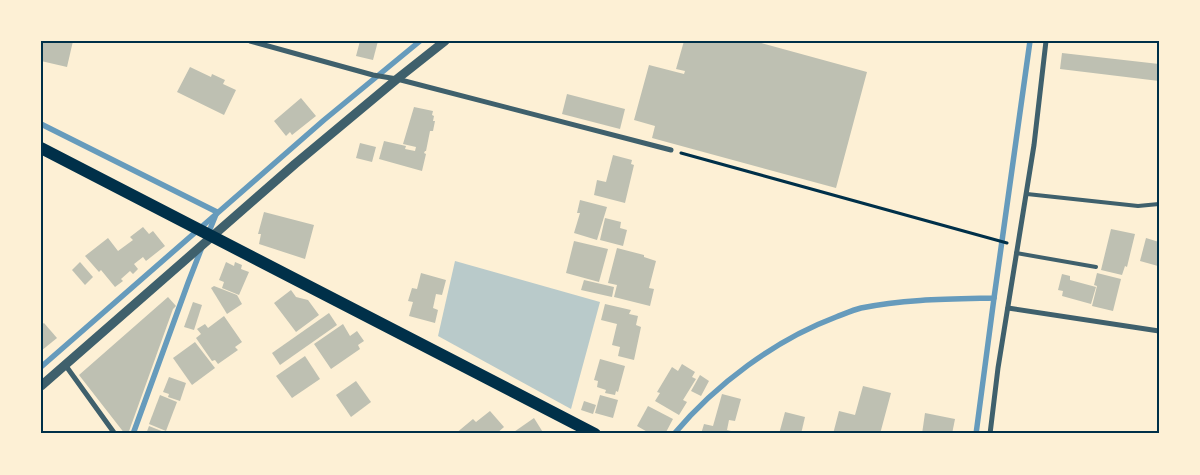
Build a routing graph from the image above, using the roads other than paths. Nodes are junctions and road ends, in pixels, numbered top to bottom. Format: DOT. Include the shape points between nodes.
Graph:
graph roads {
  1 [pos="250,41"];
  2 [pos="445,41"];
  3 [pos="1046,41"];
  4 [pos="397,79"];
  5 [pos="41,148"];
  6 [pos="671,150"];
  7 [pos="1027,194"];
  8 [pos="1159,204"];
  9 [pos="212,236"];
  10 [pos="1016,252"];
  11 [pos="1096,267"];
  12 [pos="1008,308"];
  13 [pos="1159,331"];
  14 [pos="66,366"];
  15 [pos="41,386"];
  16 [pos="115,434"];
  17 [pos="595,434"];
  18 [pos="990,434"];
  1 -- 4 [label="street" via="373,76"];
  2 -- 4 [label="street"];
  3 -- 7 [label="street"];
  4 -- 6 [label="street"];
  4 -- 9 [label="street"];
  5 -- 9 [label="main road"];
  7 -- 8 [label="lane" via="1138,206"];
  7 -- 10 [label="street"];
  9 -- 14 [label="street"];
  9 -- 17 [label="main road"];
  10 -- 11 [label="lane"];
  10 -- 12 [label="street"];
  12 -- 13 [label="street"];
  12 -- 18 [label="street"];
  14 -- 15 [label="street"];
  14 -- 16 [label="street"];
}
